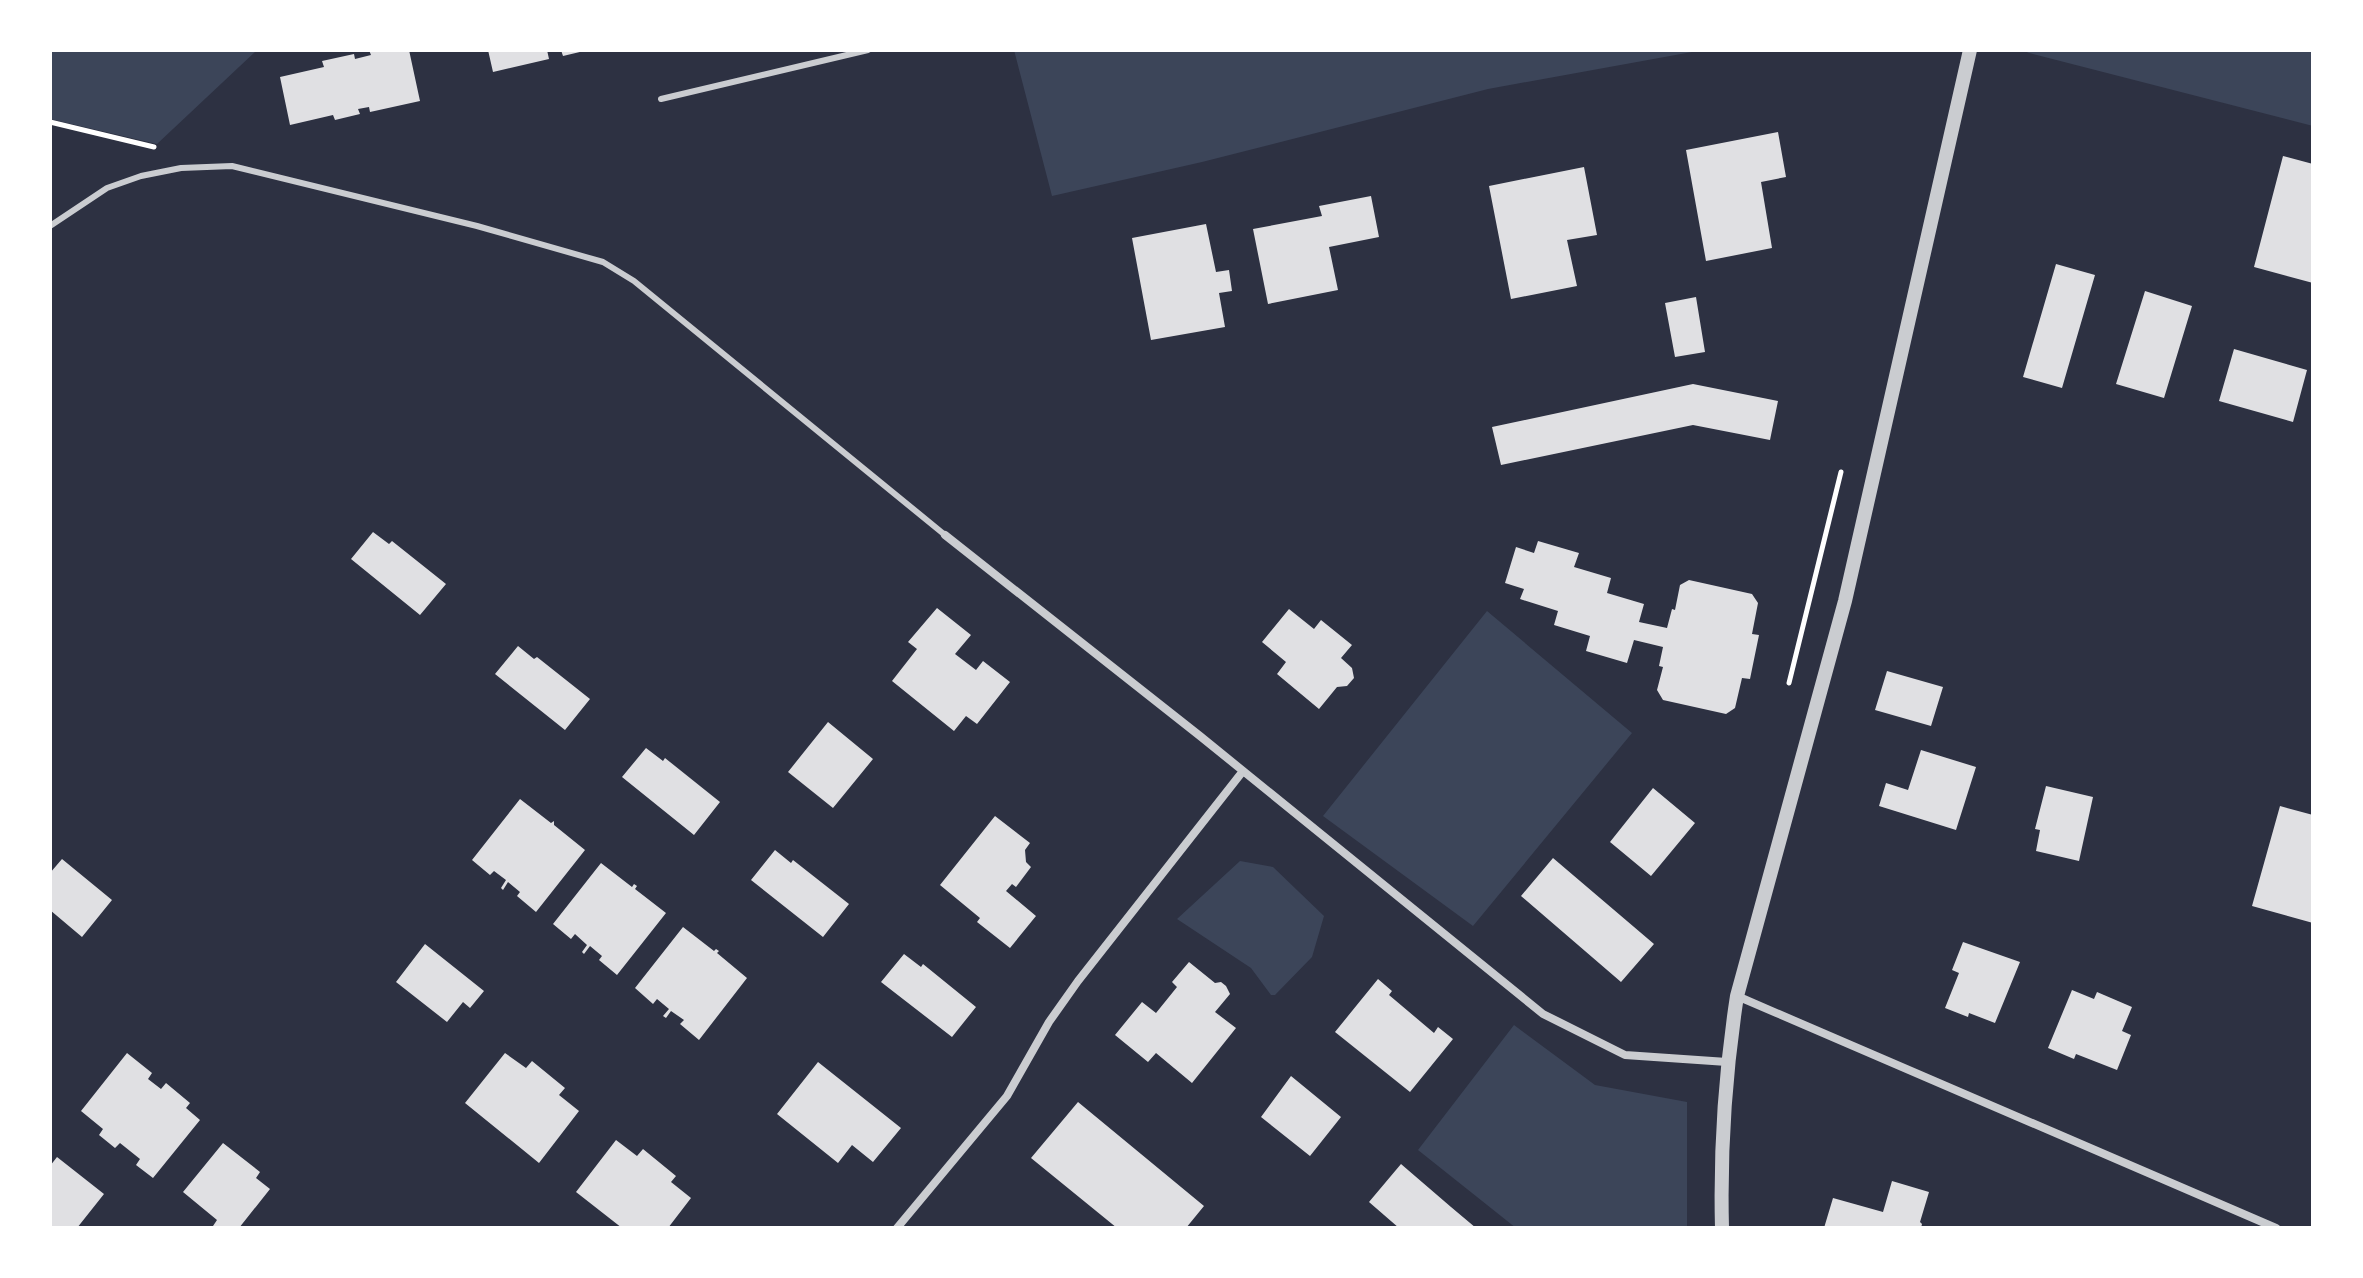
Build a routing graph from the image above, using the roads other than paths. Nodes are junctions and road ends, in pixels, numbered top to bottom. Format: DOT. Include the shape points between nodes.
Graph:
graph roads {
  1 [pos="868,50"];
  2 [pos="1970,50"];
  3 [pos="661,99"];
  4 [pos="50,226"];
  5 [pos="945,535"];
  6 [pos="1243,771"];
  7 [pos="1737,996"];
  8 [pos="1727,1062"];
  9 [pos="897,1228"];
  10 [pos="1722,1228"];
  11 [pos="2276,1228"];
  1 -- 3 [label="lane"];
  2 -- 7 [label="street" via="1845,601"];
  4 -- 5 [label="lane" via="107,188 141,176 232,166 603,262 634,281"];
  5 -- 6 [label="street"];
  6 -- 8 [label="street" via="1543,1014 1625,1055"];
  6 -- 9 [label="street" via="1078,981 1007,1096"];
  7 -- 8 [label="street"];
  7 -- 11 [label="street"];
  8 -- 10 [label="street"];
}
